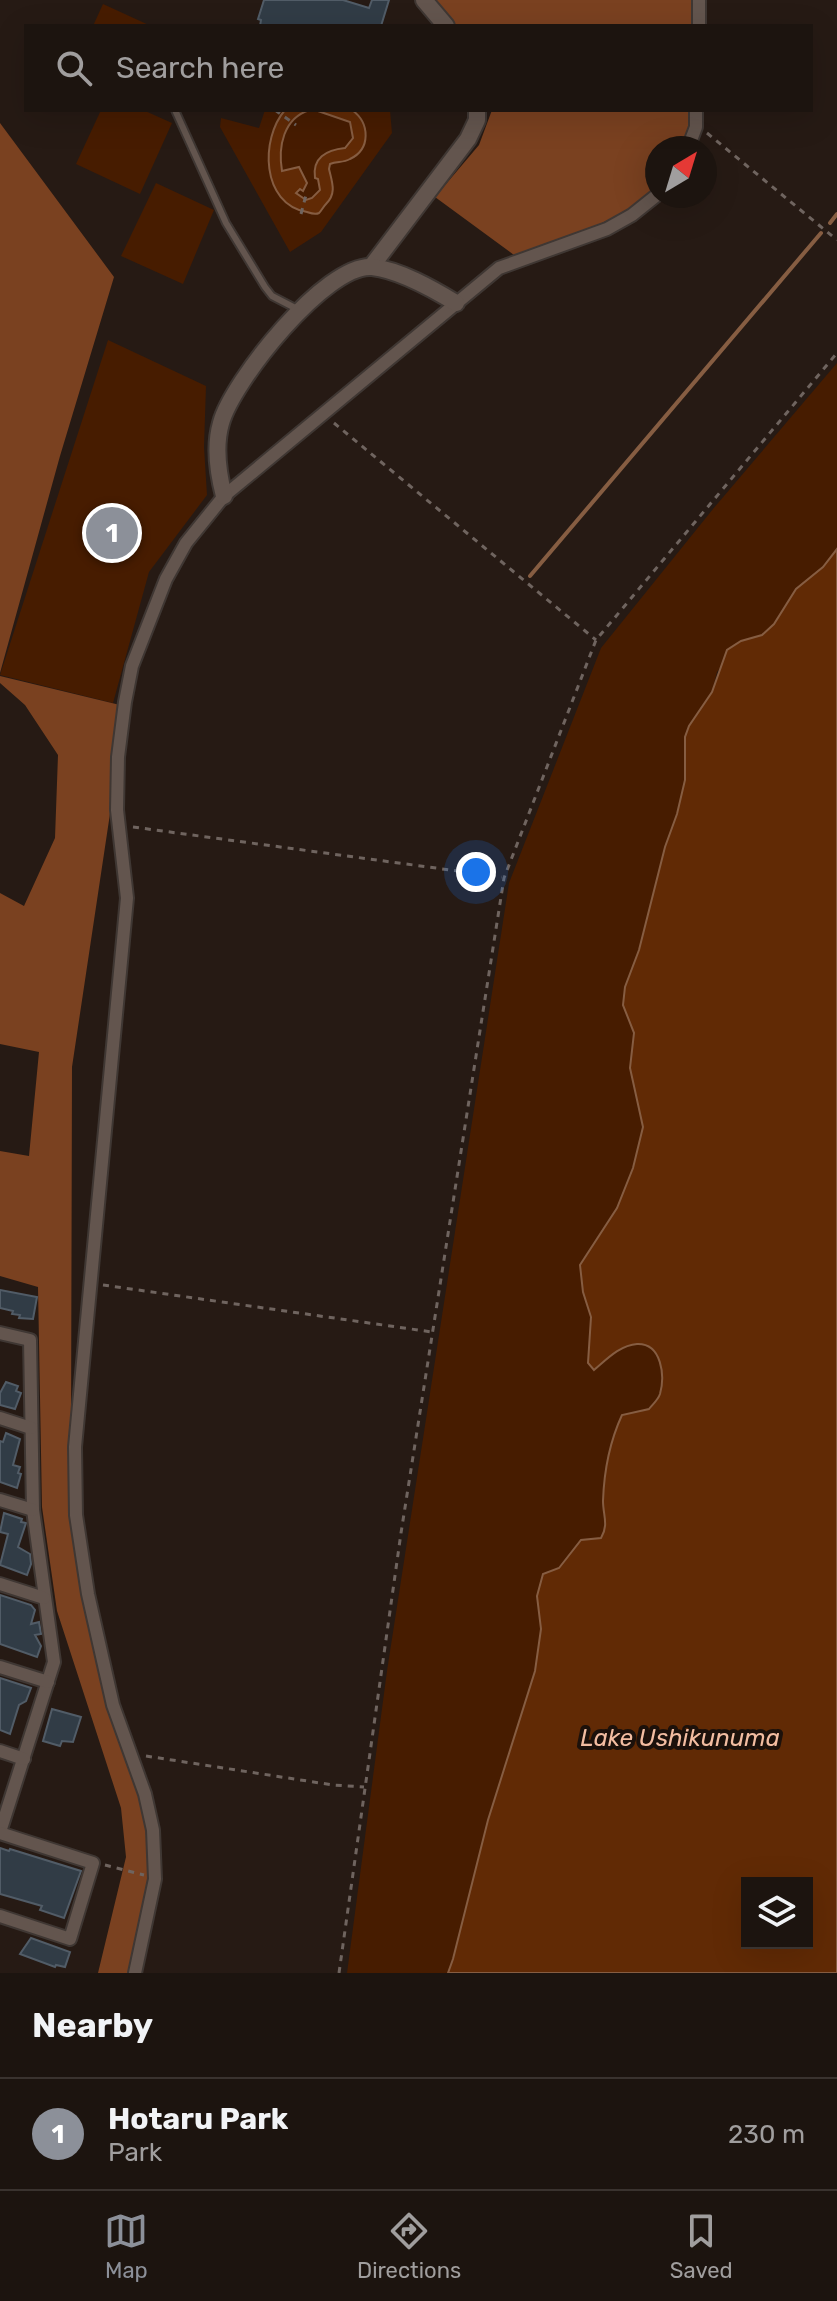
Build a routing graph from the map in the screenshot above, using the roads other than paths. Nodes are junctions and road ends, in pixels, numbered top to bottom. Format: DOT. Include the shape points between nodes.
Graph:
graph roads {
  1 [pos="424,0"];
  2 [pos="699,0"];
  3 [pos="444,24"];
  4 [pos="699,24"];
  5 [pos="176,112"];
  6 [pos="477,112"];
  7 [pos="696,112"];
  8 [pos="693,136"];
  9 [pos="645,205"];
  10 [pos="371,267"];
  11 [pos="456,303"];
  12 [pos="299,310"];
  13 [pos="224,496"];
  14 [pos="0,1333"];
  15 [pos="0,1418"];
  16 [pos="31,1428"];
  17 [pos="0,1500"];
  18 [pos="33,1510"];
  19 [pos="0,1584"];
  20 [pos="44,1598"];
  21 [pos="0,1667"];
  22 [pos="48,1682"];
  23 [pos="0,1751"];
  24 [pos="24,1759"];
  25 [pos="0,1832"];
  26 [pos="0,1916"];
  27 [pos="135,1973"];
  1 -- 3 [label="street"];
  2 -- 4 [label="street"];
  5 -- 12 [label="lane" via="226,223 265,287"];
  6 -- 10 [label="street" via="468,139"];
  7 -- 8 [label="street"];
  9 -- 11 [label="street" via="607,229 499,268"];
  10 -- 11 [label="street"];
  10 -- 12 [label="street" via="351,271"];
  11 -- 13 [label="street"];
  12 -- 13 [label="street" via="229,402 218,437"];
  13 -- 27 [label="street" via="186,543 166,579 132,666 118,757 118,826 127,898 95,1283 75,1447 76,1515 88,1594 113,1705 153,1830 155,1879"];
  14 -- 16 [label="street" via="30,1340"];
  15 -- 16 [label="street"];
  16 -- 18 [label="street"];
  17 -- 18 [label="street"];
  18 -- 20 [label="street"];
  19 -- 20 [label="street"];
  20 -- 22 [label="street" via="54,1662"];
  21 -- 22 [label="street"];
  22 -- 24 [label="street"];
  23 -- 24 [label="street"];
  24 -- 25 [label="street"];
  25 -- 26 [label="street" via="93,1863 70,1939"];
}
